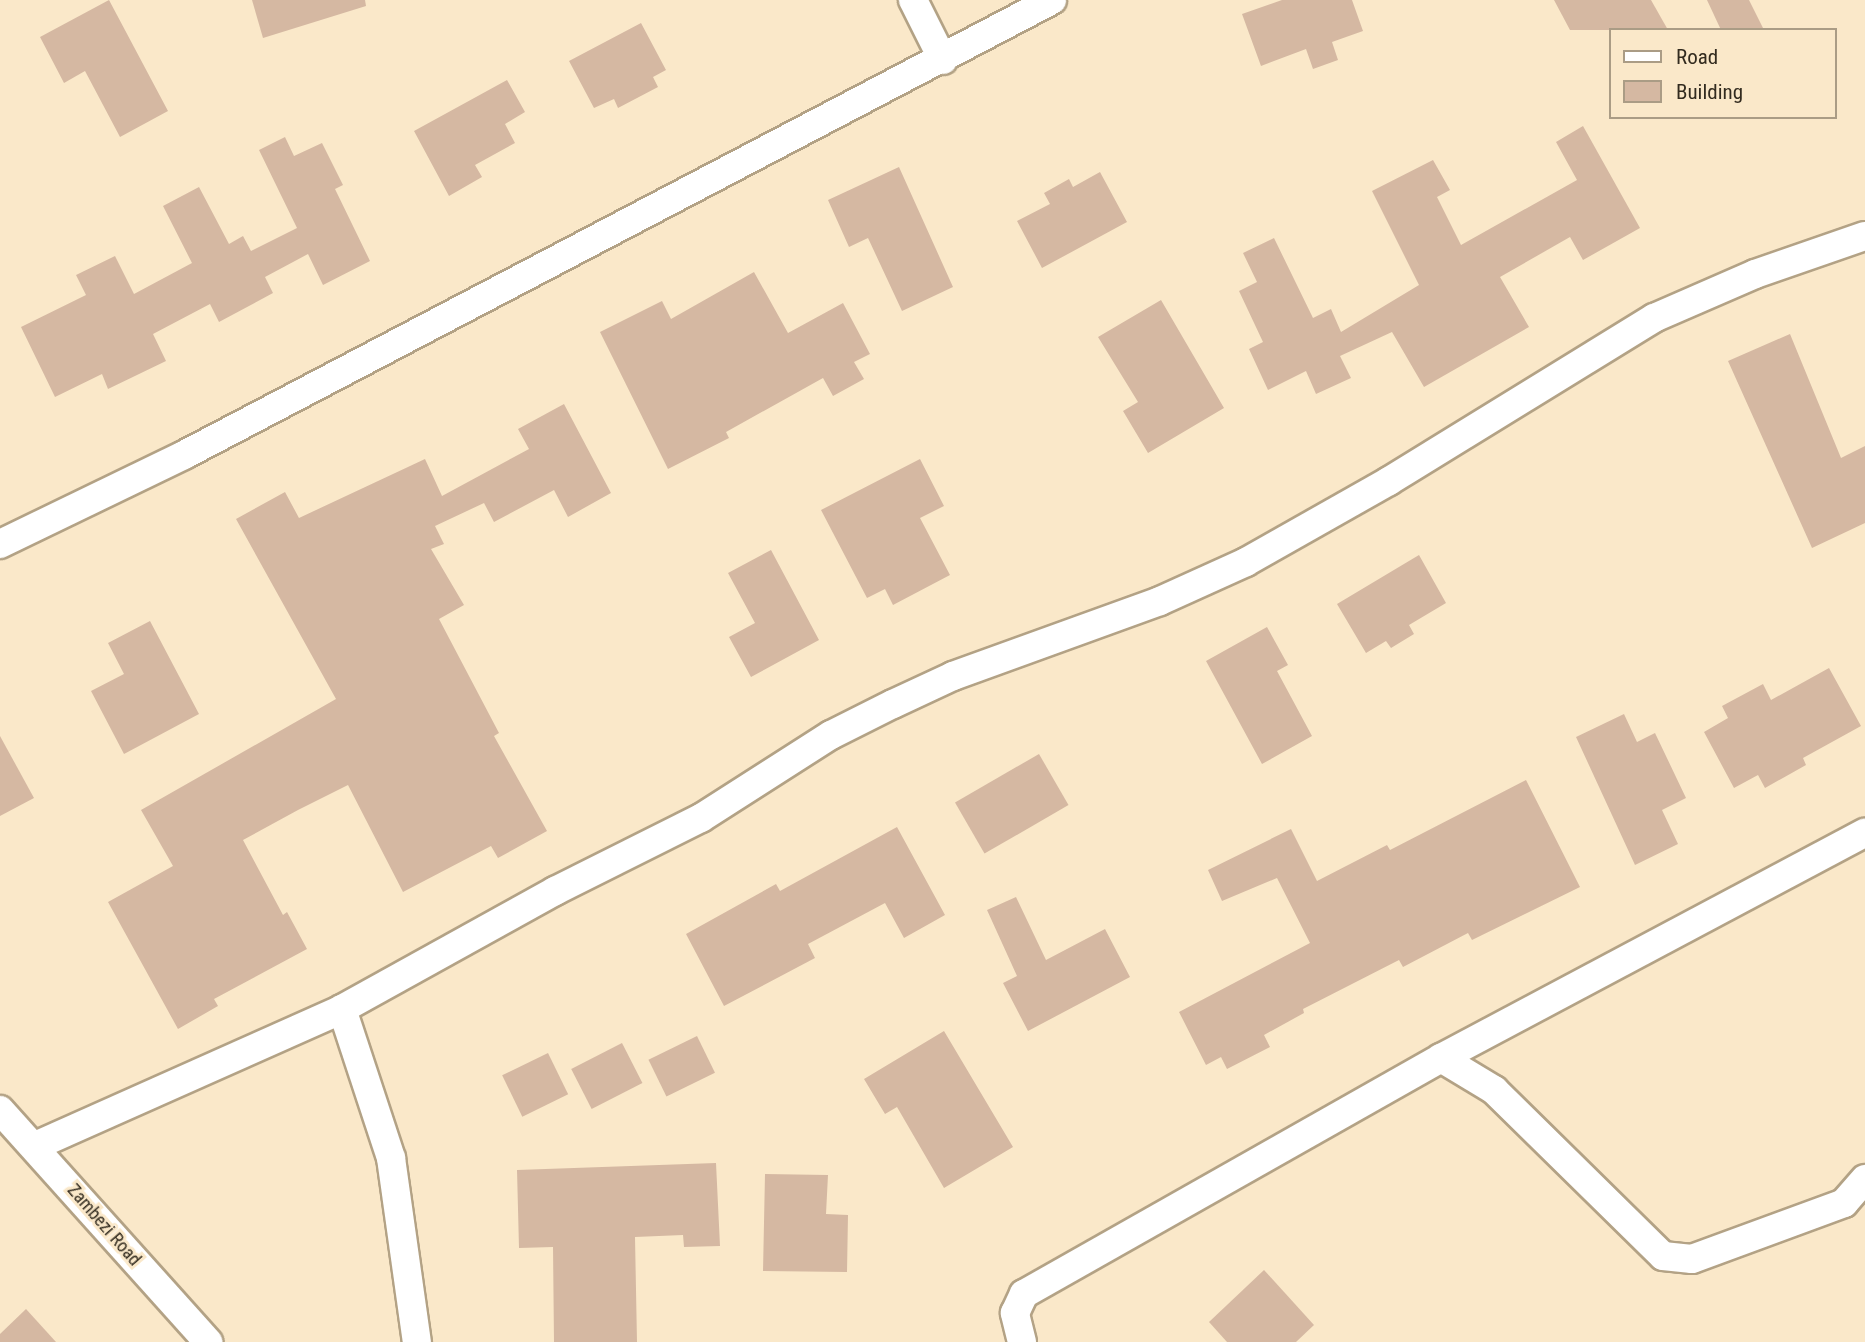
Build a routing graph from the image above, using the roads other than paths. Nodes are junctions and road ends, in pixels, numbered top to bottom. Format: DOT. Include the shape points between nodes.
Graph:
graph roads {
  1 [pos="913,0"];
  2 [pos="1052,0"];
  3 [pos="943,60"];
  4 [pos="1865,236"];
  5 [pos="0,544"];
  6 [pos="1865,833"];
  7 [pos="342,1009"];
  8 [pos="1441,1058"];
  9 [pos="0,1110"];
  10 [pos="35,1146"];
  11 [pos="1865,1179"];
  12 [pos="208,1342"];
  13 [pos="417,1342"];
  14 [pos="1023,1342"];
  1 -- 3 [label="street"];
  2 -- 3 [label="street"];
  3 -- 5 [label="street" via="184,455"];
  4 -- 7 [label="street" via="1755,274 1654,318 1389,481 1245,562 1160,601 953,676 831,735 701,818 555,891"];
  6 -- 8 [label="street"];
  7 -- 10 [label="street"];
  7 -- 13 [label="street" via="391,1158"];
  8 -- 11 [label="street" via="1494,1090 1663,1256 1692,1259 1844,1203"];
  8 -- 14 [label="street" via="1024,1294 1015,1313"];
  9 -- 10 [label="street, Zambezi Road"];
  10 -- 12 [label="street, Zambezi Road"];
}
